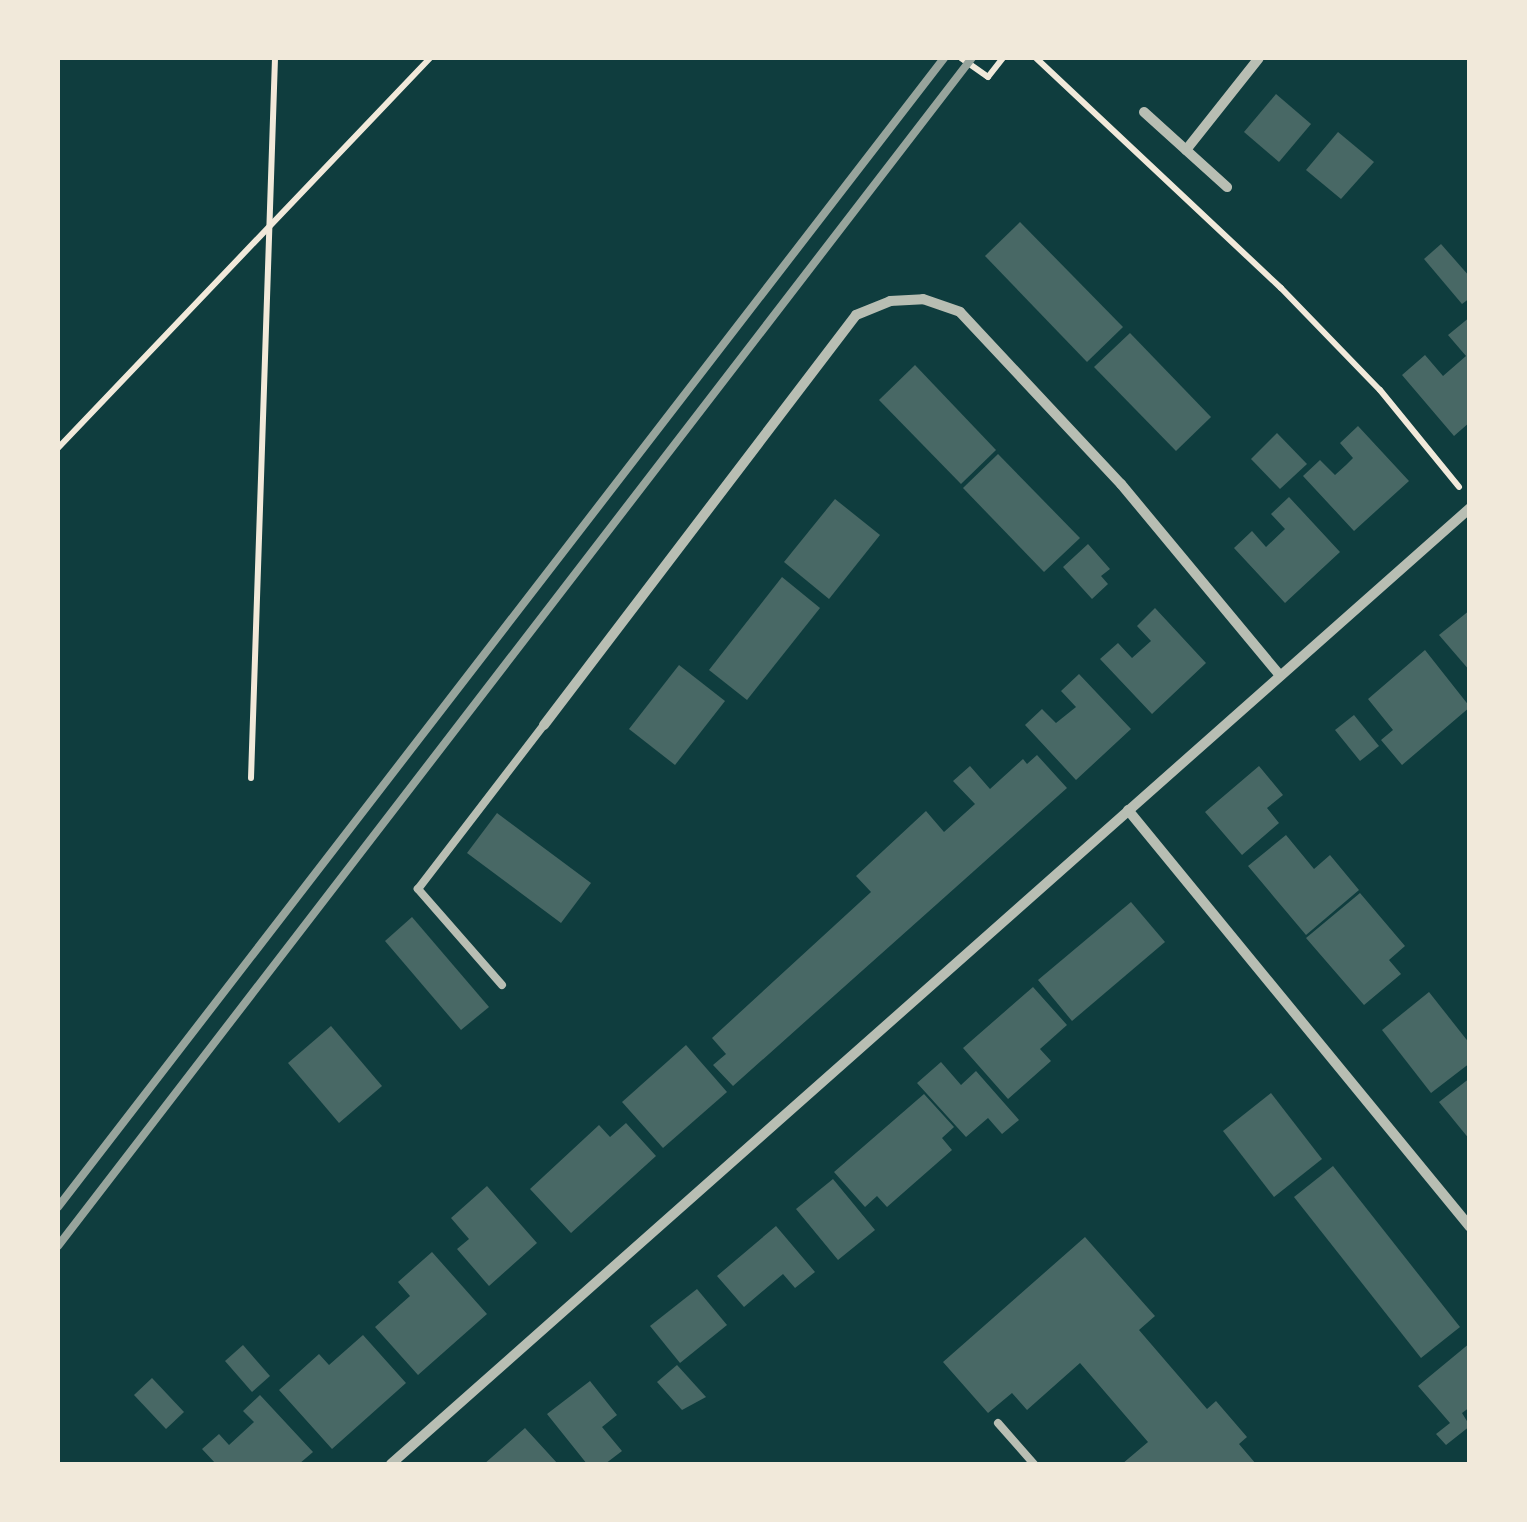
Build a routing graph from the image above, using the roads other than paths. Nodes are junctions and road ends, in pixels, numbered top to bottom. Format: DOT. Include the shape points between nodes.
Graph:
graph roads {
  1 [pos="1258,58"];
  2 [pos="1144,112"];
  3 [pos="1186,150"];
  4 [pos="1227,188"];
  5 [pos="1470,508"];
  6 [pos="1280,674"];
  7 [pos="544,725"];
  8 [pos="1128,810"];
  9 [pos="502,984"];
  10 [pos="1470,1226"];
  11 [pos="998,1423"];
  12 [pos="391,1464"];
  13 [pos="1034,1464"];
  1 -- 3 [label="street"];
  2 -- 3 [label="street"];
  3 -- 4 [label="street"];
  5 -- 6 [label="street"];
  6 -- 7 [label="street" via="1121,484 960,312 906,300 856,315"];
  6 -- 8 [label="street"];
  7 -- 9 [label="lane" via="418,890"];
  8 -- 10 [label="street"];
  8 -- 12 [label="street"];
  11 -- 13 [label="lane"];
}
